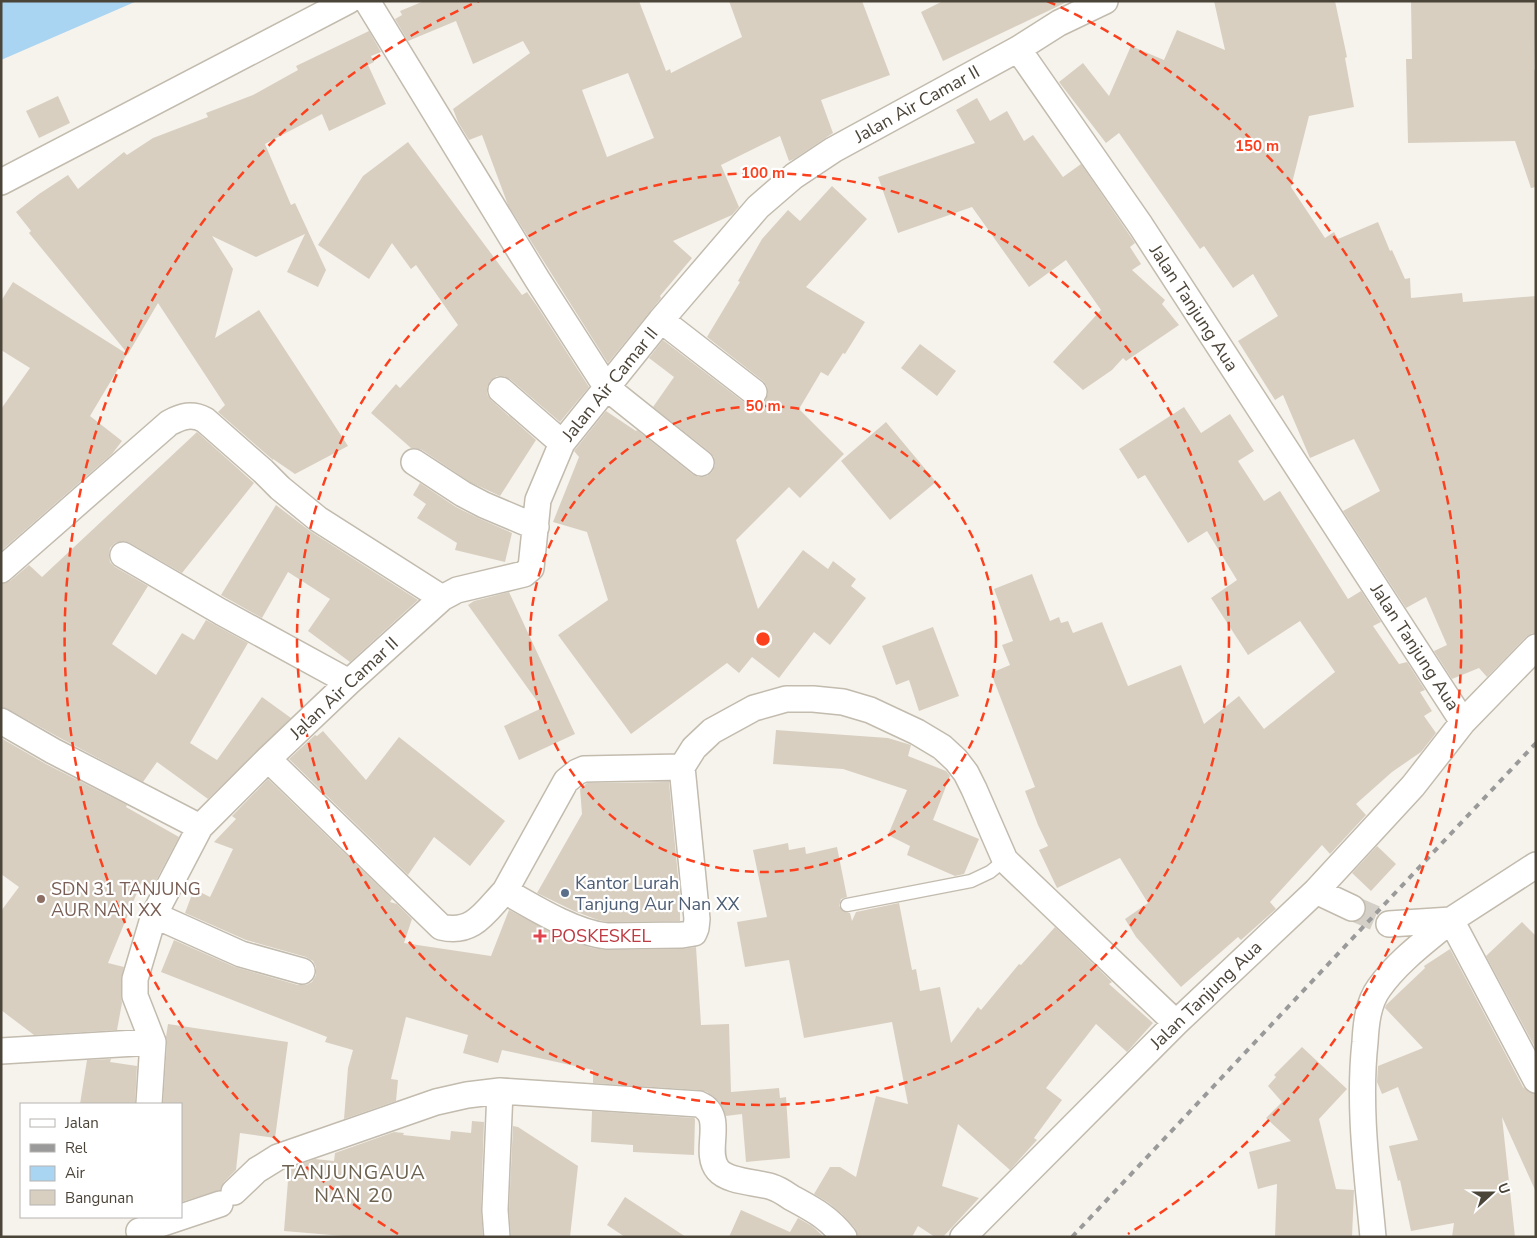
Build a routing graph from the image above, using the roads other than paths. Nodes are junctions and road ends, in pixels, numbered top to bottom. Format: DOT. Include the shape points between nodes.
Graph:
graph roads {
  1 [pos="348,1"];
  2 [pos="367,1"];
  3 [pos="1105,1"];
  4 [pos="1018,49"];
  5 [pos="1,182"];
  6 [pos="661,320"];
  7 [pos="607,388"];
  8 [pos="500,390"];
  9 [pos="754,392"];
  10 [pos="562,443"];
  11 [pos="414,462"];
  12 [pos="701,463"];
  13 [pos="536,527"];
  14 [pos="123,555"];
  15 [pos="1,570"];
  16 [pos="442,598"];
  17 [pos="1536,646"];
  18 [pos="349,682"];
  19 [pos="1,721"];
  20 [pos="1463,722"];
  21 [pos="268,759"];
  22 [pos="682,767"];
  23 [pos="200,827"];
  24 [pos="1005,860"];
  25 [pos="1536,864"];
  26 [pos="505,891"];
  27 [pos="1316,891"];
  28 [pos="847,905"];
  29 [pos="1352,908"];
  30 [pos="154,915"];
  31 [pos="1450,920"];
  32 [pos="1390,924"];
  33 [pos="302,971"];
  34 [pos="1176,1023"];
  35 [pos="153,1042"];
  36 [pos="1,1051"];
  37 [pos="1536,1080"];
  38 [pos="500,1091"];
  39 [pos="149,1103"];
  40 [pos="182,1214"];
  41 [pos="169,1218"];
  42 [pos="140,1228"];
  43 [pos="497,1237"];
  44 [pos="844,1237"];
  45 [pos="963,1237"];
  46 [pos="1373,1237"];
  1 -- 5 [label="street"];
  2 -- 7 [label="street" via="537,280"];
  3 -- 4 [label="street, Jalan Air Camar II" via="1058,23"];
  4 -- 6 [label="street, Jalan Air Camar II" via="833,150 794,176 758,207"];
  4 -- 20 [label="street, Jalan Tanjung Aua" via="1141,226"];
  6 -- 7 [label="street, Jalan Air Camar II"];
  6 -- 9 [label="street"];
  7 -- 10 [label="street, Jalan Air Camar II"];
  7 -- 12 [label="street"];
  8 -- 10 [label="street"];
  10 -- 13 [label="street, Jalan Air Camar II" via="538,500"];
  11 -- 13 [label="street" via="477,502"];
  13 -- 16 [label="street, Jalan Air Camar II" via="532,564 528,572 457,590"];
  14 -- 18 [label="street"];
  15 -- 16 [label="street" via="169,423 180,417 198,416 318,520"];
  16 -- 18 [label="street, Jalan Air Camar II"];
  17 -- 20 [label="street"];
  18 -- 21 [label="street, Jalan Air Camar II"];
  19 -- 23 [label="street"];
  20 -- 27 [label="street, Jalan Tanjung Aua" via="1413,786"];
  21 -- 23 [label="street, Jalan Air Camar II"];
  21 -- 26 [label="street" via="441,927 460,929 470,925"];
  22 -- 24 [label="street" via="694,748 712,731 754,708 786,699 843,702 870,710 917,732 956,760 974,789"];
  22 -- 26 [label="street" via="584,769 577,772 566,781"];
  22 -- 26 [label="street" via="697,919 694,933 595,935"];
  23 -- 30 [label="street, Jalan Air Camar II"];
  24 -- 28 [label="lane" via="971,881"];
  24 -- 34 [label="street"];
  25 -- 31 [label="street"];
  27 -- 29 [label="street"];
  27 -- 34 [label="street, Jalan Tanjung Aua"];
  30 -- 33 [label="street" via="241,954"];
  30 -- 35 [label="street, Jalan Air Camar II" via="134,987"];
  31 -- 32 [label="street"];
  31 -- 37 [label="street"];
  31 -- 46 [label="street" via="1396,967 1378,989 1368,1013 1362,1100"];
  34 -- 45 [label="street, Jalan Tanjung Aua"];
  35 -- 36 [label="street"];
  35 -- 39 [label="street"];
  38 -- 40 [label="street" via="436,1102 287,1154 257,1170 227,1198"];
  38 -- 43 [label="street" via="495,1210"];
  38 -- 44 [label="street" via="704,1106 712,1115 714,1160 718,1170 728,1176 773,1187 821,1214"];
  41 -- 42 [label="street"];
}
